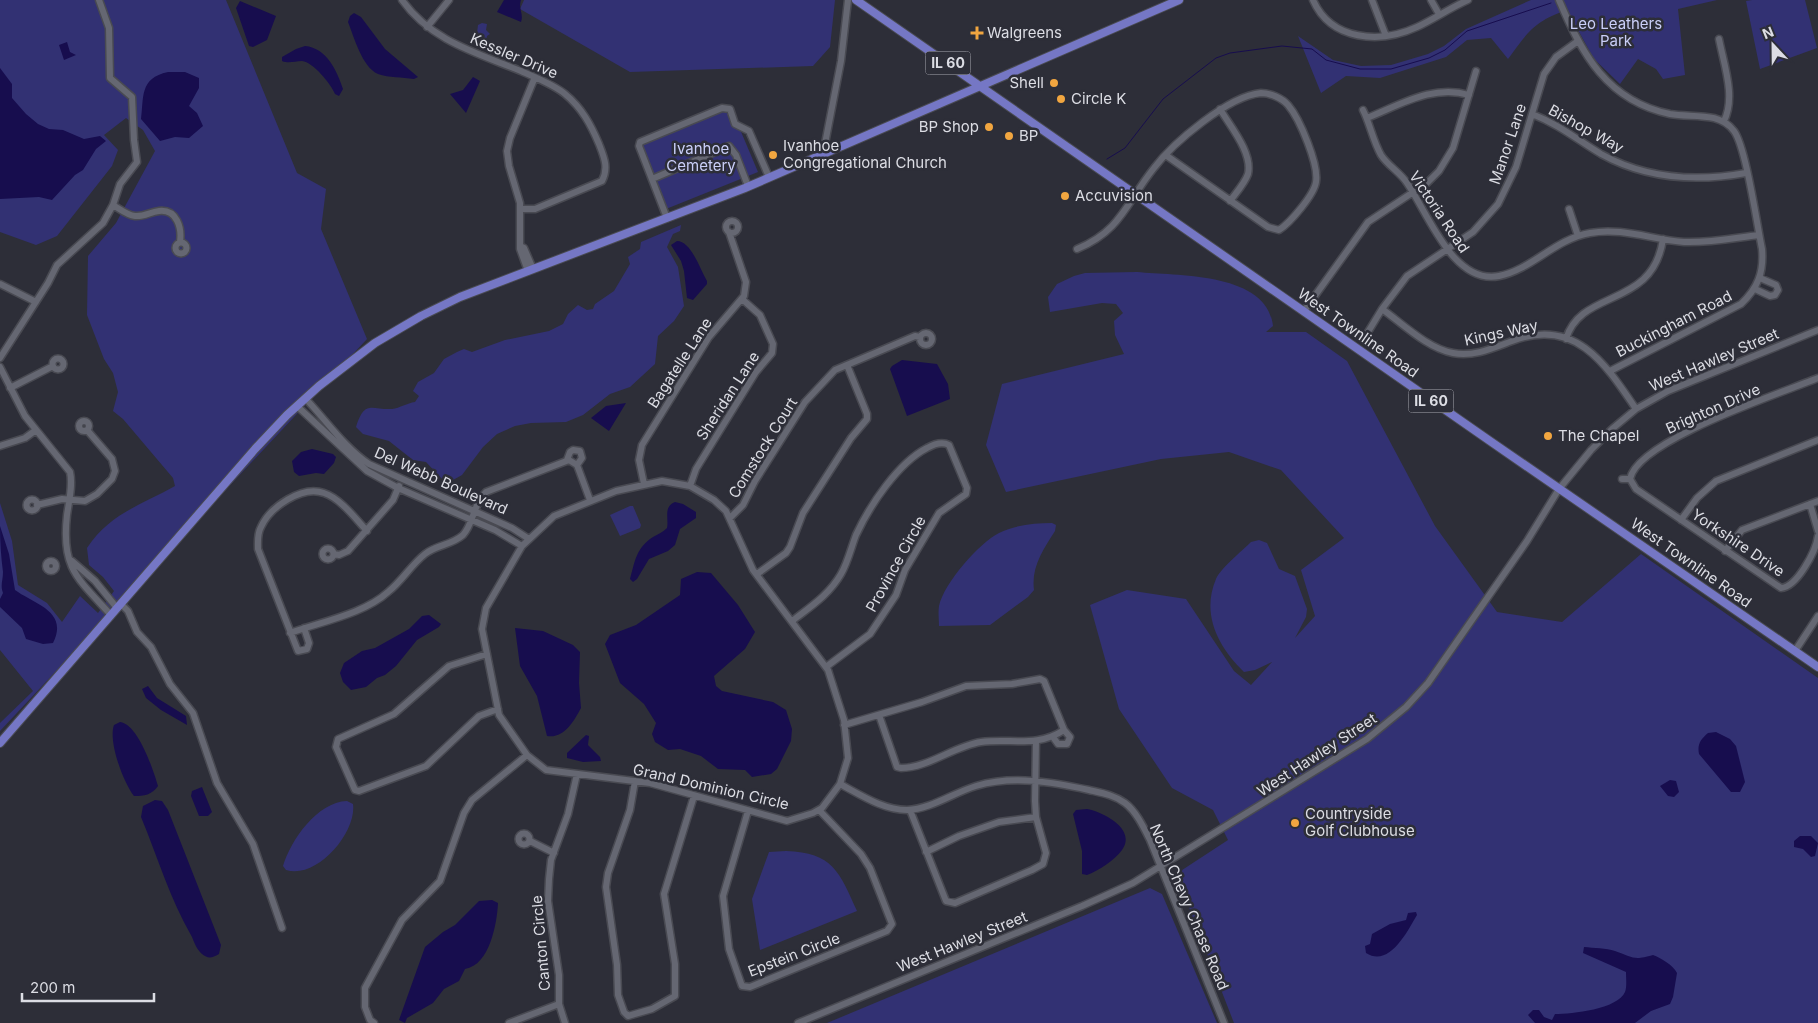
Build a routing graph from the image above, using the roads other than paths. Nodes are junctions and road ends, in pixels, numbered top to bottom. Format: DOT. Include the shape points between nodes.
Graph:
graph roads {
  1 [pos="99,0"];
  2 [pos="402,0"];
  3 [pos="449,0"];
  4 [pos="848,0"];
  5 [pos="856,0"];
  6 [pos="1179,0"];
  7 [pos="1313,0"];
  8 [pos="1372,0"];
  9 [pos="1431,0"];
  10 [pos="1468,0"];
  11 [pos="1559,0"];
  12 [pos="1439,14"];
  13 [pos="427,27"];
  14 [pos="1386,36"];
  15 [pos="1718,39"];
  16 [pos="1578,41"];
  17 [pos="1476,71"];
  18 [pos="535,77"];
  19 [pos="981,86"];
  20 [pos="1469,95"];
  21 [pos="1220,109"];
  22 [pos="1363,110"];
  23 [pos="1532,114"];
  24 [pos="1367,118"];
  25 [pos="1724,121"];
  26 [pos="823,154"];
  27 [pos="1167,156"];
  28 [pos="1746,173"];
  29 [pos="769,177"];
  30 [pos="652,179"];
  31 [pos="748,186"];
  32 [pos="1413,192"];
  33 [pos="1136,194"];
  34 [pos="1230,200"];
  35 [pos="113,205"];
  36 [pos="1569,208"];
  37 [pos="521,209"];
  38 [pos="667,218"];
  39 [pos="729,232"];
  40 [pos="1759,234"];
  41 [pos="1578,236"];
  42 [pos="1663,240"];
  43 [pos="180,242"];
  44 [pos="1077,249"];
  45 [pos="1448,250"];
  46 [pos="530,270"];
  47 [pos="1760,278"];
  48 [pos="0,284"];
  49 [pos="1755,289"];
  50 [pos="742,298"];
  51 [pos="36,302"];
  52 [pos="1382,309"];
  53 [pos="1304,311"];
  54 [pos="1818,330"];
  55 [pos="1368,332"];
  56 [pos="920,337"];
  57 [pos="1566,338"];
  58 [pos="0,358"];
  59 [pos="847,365"];
  60 [pos="53,366"];
  61 [pos="0,367"];
  62 [pos="1610,371"];
  63 [pos="1818,378"];
  64 [pos="10,388"];
  65 [pos="305,398"];
  66 [pos="297,406"];
  67 [pos="1636,409"];
  68 [pos="36,430"];
  69 [pos="87,430"];
  70 [pos="1818,440"];
  71 [pos="0,446"];
  72 [pos="567,460"];
  73 [pos="577,465"];
  74 [pos="1622,479"];
  75 [pos="1630,479"];
  76 [pos="402,480"];
  77 [pos="644,484"];
  78 [pos="690,486"];
  79 [pos="398,488"];
  80 [pos="1559,489"];
  81 [pos="69,500"];
  82 [pos="590,500"];
  83 [pos="1818,501"];
  84 [pos="1810,504"];
  85 [pos="37,505"];
  86 [pos="474,511"];
  87 [pos="730,518"];
  88 [pos="472,519"];
  89 [pos="1681,520"];
  90 [pos="367,531"];
  91 [pos="1818,531"];
  92 [pos="1818,536"];
  93 [pos="529,539"];
  94 [pos="522,546"];
  95 [pos="1725,551"];
  96 [pos="334,554"];
  97 [pos="69,559"];
  98 [pos="56,565"];
  99 [pos="757,574"];
  100 [pos="119,606"];
  101 [pos="111,615"];
  102 [pos="1818,616"];
  103 [pos="792,621"];
  104 [pos="304,628"];
  105 [pos="290,632"];
  106 [pos="1794,651"];
  107 [pos="487,654"];
  108 [pos="826,667"];
  109 [pos="1818,667"];
  110 [pos="498,709"];
  111 [pos="879,715"];
  112 [pos="844,725"];
  113 [pos="1064,730"];
  114 [pos="1053,737"];
  115 [pos="1036,742"];
  116 [pos="0,743"];
  117 [pos="527,755"];
  118 [pos="577,774"];
  119 [pos="1036,780"];
  120 [pos="635,781"];
  121 [pos="840,784"];
  122 [pos="694,796"];
  123 [pos="819,810"];
  124 [pos="910,810"];
  125 [pos="748,812"];
  126 [pos="1036,816"];
  127 [pos="530,841"];
  128 [pos="926,852"];
  129 [pos="554,853"];
  130 [pos="1162,867"];
  131 [pos="282,928"];
  132 [pos="559,1004"];
  133 [pos="374,1023"];
  134 [pos="509,1023"];
  135 [pos="565,1023"];
  136 [pos="798,1023"];
  137 [pos="1224,1023"];
  1 -- 35 [label="street" via="109,28 110,78 130,94 134,102 134,140 138,160 120,184"];
  2 -- 13 [label="street, Kessler Drive"];
  3 -- 13 [label="street"];
  4 -- 26 [label="street" via="841,61"];
  5 -- 19 [label="main road, IL 60"];
  6 -- 19 [label="main road"];
  7 -- 14 [label="street" via="1322,17 1341,31"];
  8 -- 14 [label="street"];
  9 -- 12 [label="street"];
  10 -- 12 [label="street"];
  11 -- 16 [label="street"];
  12 -- 14 [label="street" via="1416,28"];
  13 -- 18 [label="street, Kessler Drive" via="450,42"];
  15 -- 25 [label="street" via="1730,97"];
  16 -- 23 [label="street, Manor Lane" via="1551,62"];
  16 -- 25 [label="street" via="1602,77 1636,101 1670,114 1713,117"];
  17 -- 20 [label="street"];
  18 -- 37 [label="street" via="507,148"];
  18 -- 37 [label="street, Kessler Drive" via="564,93 581,111 593,130 606,169 604,179 598,184 535,209"];
  19 -- 26 [label="main road"];
  19 -- 33 [label="main road, West Townline Road / IL 60"];
  20 -- 24 [label="street" via="1449,91 1428,94"];
  20 -- 32 [label="street" via="1449,158 1434,177"];
  21 -- 27 [label="street"];
  21 -- 34 [label="street" via="1249,165 1248,176"];
  21 -- 34 [label="street" via="1250,95 1275,95 1288,104 1317,174 1316,185 1280,230 1268,227"];
  22 -- 24 [label="street, Victoria Road"];
  23 -- 28 [label="street, Bishop Way" via="1559,126 1611,159 1646,172 1692,179"];
  23 -- 45 [label="street, Manor Lane" via="1505,193 1483,223"];
  24 -- 32 [label="street, Victoria Road" via="1382,156"];
  25 -- 28 [label="street, Buckingham Road" via="1736,134"];
  26 -- 29 [label="main road"];
  27 -- 33 [label="street"];
  27 -- 34 [label="street"];
  28 -- 40 [label="street, Buckingham Road"];
  29 -- 30 [label="street" via="749,131 735,124 730,109 724,107 640,142"];
  29 -- 31 [label="main road"];
  30 -- 31 [label="street" via="728,146 736,155"];
  30 -- 38 [label="street"];
  31 -- 38 [label="main road"];
  32 -- 45 [label="street, Victoria Road"];
  32 -- 53 [label="street" via="1368,222"];
  33 -- 44 [label="street" via="1110,231"];
  33 -- 53 [label="main road, West Townline Road / IL 60"];
  35 -- 43 [label="street" via="136,216 158,211 171,214 181,228"];
  35 -- 51 [label="street" via="91,236 57,265"];
  36 -- 41 [label="street"];
  37 -- 46 [label="street" via="520,249"];
  38 -- 46 [label="main road"];
  39 -- 50 [label="street" via="746,282"];
  40 -- 42 [label="street, Victoria Road" via="1711,242"];
  40 -- 47 [label="street, Buckingham Road" via="1763,260"];
  41 -- 42 [label="street, Victoria Road" via="1613,231"];
  41 -- 45 [label="street, Victoria Road" via="1561,242 1510,272 1494,277 1480,276 1465,269"];
  42 -- 57 [label="street" via="1658,262 1648,277 1581,315 1570,326"];
  45 -- 52 [label="street, Manor Lane" via="1407,276"];
  46 -- 65 [label="main road" via="453,301 393,332"];
  47 -- 49 [label="street, Buckingham Road"];
  47 -- 49 [label="street" via="1776,285 1778,290 1770,296"];
  48 -- 51 [label="street"];
  49 -- 62 [label="street, Buckingham Road" via="1741,304"];
  50 -- 77 [label="street, Bagatelle Lane" via="709,337 642,445 639,460"];
  50 -- 78 [label="street, Sheridan Lane" via="760,315 774,344 772,353 756,372 696,469"];
  51 -- 58 [label="street"];
  52 -- 55 [label="street, Manor Lane"];
  52 -- 57 [label="street, Kings Way" via="1433,346 1454,354 1480,353 1520,338"];
  53 -- 80 [label="main road, West Townline Road / IL 60"];
  54 -- 67 [label="street, West Hawley Street" via="1686,383"];
  56 -- 59 [label="street, Comstock Court"];
  57 -- 62 [label="street, Kings Way" via="1593,353"];
  59 -- 87 [label="street, Comstock Court" via="835,370 805,402 743,505"];
  59 -- 99 [label="street" via="867,419 851,438 803,513 790,547"];
  60 -- 64 [label="street"];
  61 -- 64 [label="street"];
  62 -- 67 [label="street, Kings Way"];
  63 -- 75 [label="street, Brighton Drive" via="1675,437 1633,469"];
  64 -- 68 [label="street"];
  65 -- 66 [label="main road"];
  65 -- 76 [label="street, Del Webb Boulevard" via="358,457"];
  66 -- 79 [label="street, Del Webb Boulevard" via="367,471"];
  66 -- 100 [label="main road" via="255,449"];
  67 -- 80 [label="street, West Hawley Street" via="1599,441"];
  68 -- 71 [label="street" via="25,438"];
  68 -- 81 [label="street" via="70,472"];
  69 -- 81 [label="street" via="112,459 115,466 113,477 92,498"];
  70 -- 89 [label="street" via="1716,481 1697,498"];
  72 -- 73 [label="street"];
  72 -- 73 [label="street" via="573,450 580,452 582,458"];
  72 -- 86 [label="street" via="486,492"];
  73 -- 82 [label="street"];
  74 -- 75 [label="street"];
  75 -- 89 [label="street, Yorkshire Drive" via="1636,489"];
  76 -- 79 [label="street"];
  76 -- 86 [label="street, Del Webb Boulevard"];
  77 -- 78 [label="street, Grand Dominion Circle" via="662,481"];
  77 -- 82 [label="street, Grand Dominion Circle"];
  78 -- 87 [label="street, Grand Dominion Circle" via="714,500"];
  79 -- 88 [label="street, Del Webb Boulevard"];
  79 -- 90 [label="street"];
  80 -- 106 [label="main road, West Townline Road / IL 60"];
  80 -- 130 [label="street, West Hawley Street" via="1449,655 1406,707 1367,739"];
  81 -- 85 [label="street" via="51,500"];
  81 -- 97 [label="street" via="65,536"];
  82 -- 93 [label="street, Grand Dominion Circle" via="554,516"];
  83 -- 84 [label="street"];
  84 -- 91 [label="street"];
  84 -- 95 [label="street" via="1742,530"];
  86 -- 88 [label="street"];
  86 -- 93 [label="street, Del Webb Boulevard"];
  87 -- 99 [label="street, Grand Dominion Circle"];
  88 -- 94 [label="street, Del Webb Boulevard"];
  88 -- 104 [label="street" via="463,534 450,544 426,553 388,593 376,601"];
  89 -- 95 [label="street, Yorkshire Drive"];
  90 -- 96 [label="street" via="348,551"];
  90 -- 105 [label="street" via="323,492 308,492 285,502 264,522 258,549"];
  92 -- 95 [label="street, Yorkshire Drive" via="1813,554 1794,581 1784,588 1771,583"];
  93 -- 94 [label="street, Grand Dominion Circle"];
  94 -- 107 [label="street, Grand Dominion Circle" via="486,608 482,629"];
  97 -- 98 [label="street"];
  97 -- 100 [label="street"];
  97 -- 101 [label="street" via="85,590"];
  99 -- 103 [label="street, Grand Dominion Circle"];
  100 -- 101 [label="main road"];
  100 -- 131 [label="street" via="128,611 137,632 151,647 170,684 194,713 217,783 253,844"];
  101 -- 116 [label="main road"];
  102 -- 106 [label="street"];
  103 -- 108 [label="street, Grand Dominion Circle"];
  103 -- 108 [label="street, Province Circle" via="824,596 841,574 857,534 893,475 917,453 935,444 949,445 967,488 966,494 940,513 905,570 896,595 870,634"];
  104 -- 105 [label="street"];
  104 -- 105 [label="street" via="309,643 303,651 297,649"];
  106 -- 109 [label="main road, IL 60"];
  107 -- 110 [label="street, Grand Dominion Circle"];
  107 -- 110 [label="street" via="449,666 394,714 338,739 336,748 355,790 360,791 426,766 479,716"];
  108 -- 112 [label="street, Grand Dominion Circle"];
  110 -- 117 [label="street, Grand Dominion Circle"];
  111 -- 112 [label="street"];
  111 -- 113 [label="street" via="965,686 1040,679 1044,681"];
  111 -- 115 [label="street" via="897,767 901,768 982,742"];
  112 -- 121 [label="street, Grand Dominion Circle" via="848,758"];
  113 -- 114 [label="street"];
  113 -- 114 [label="street" via="1070,737 1067,744 1058,744"];
  114 -- 115 [label="street"];
  115 -- 119 [label="street"];
  117 -- 118 [label="street, Grand Dominion Circle" via="546,770"];
  117 -- 133 [label="street" via="472,800 464,813 440,881 402,920 364,988 365,1007"];
  118 -- 120 [label="street, Grand Dominion Circle"];
  118 -- 129 [label="street, Canton Circle" via="568,814"];
  119 -- 124 [label="street, North Chevy Chase Road" via="999,781 976,786"];
  119 -- 126 [label="street"];
  119 -- 130 [label="street, North Chevy Chase Road" via="1114,796 1126,804 1144,827"];
  120 -- 122 [label="street, Grand Dominion Circle"];
  120 -- 122 [label="street" via="606,887 618,995 628,1016 652,1009 675,996 675,964 664,894"];
  121 -- 123 [label="street, Grand Dominion Circle"];
  121 -- 124 [label="street, North Chevy Chase Road" via="886,807"];
  122 -- 125 [label="street, Grand Dominion Circle"];
  123 -- 125 [label="street, Grand Dominion Circle" via="787,821"];
  123 -- 125 [label="street, Epstein Circle" via="871,869 892,924 886,932 750,987 742,986 737,976 729,948 723,896"];
  124 -- 128 [label="street"];
  126 -- 128 [label="street" via="998,822"];
  126 -- 128 [label="street" via="1046,854 1043,864 955,903 946,901"];
  127 -- 129 [label="street"];
  129 -- 132 [label="street, Canton Circle" via="548,901 559,975"];
  130 -- 136 [label="street, West Hawley Street" via="1082,906"];
  130 -- 137 [label="street, North Chevy Chase Road"];
  132 -- 134 [label="street"];
  132 -- 135 [label="street, Canton Circle"];
}
